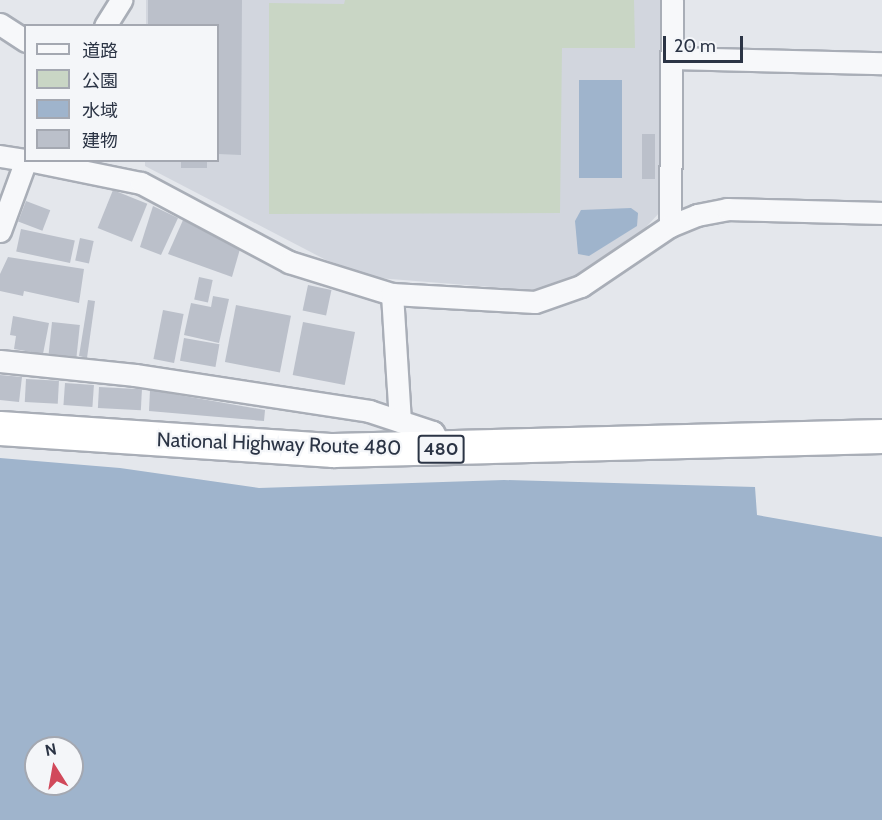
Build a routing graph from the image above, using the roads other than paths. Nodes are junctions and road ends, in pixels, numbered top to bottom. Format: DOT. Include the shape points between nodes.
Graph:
graph roads {
  1 [pos="121,0"];
  2 [pos="672,0"];
  3 [pos="0,24"];
  4 [pos="106,24"];
  5 [pos="24,40"];
  6 [pos="672,58"];
  7 [pos="882,63"];
  8 [pos="0,156"];
  9 [pos="24,160"];
  10 [pos="25,162"];
  11 [pos="36,162"];
  12 [pos="882,213"];
  13 [pos="670,226"];
  14 [pos="0,231"];
  15 [pos="392,294"];
  16 [pos="0,361"];
  17 [pos="400,421"];
  18 [pos="0,428"];
  19 [pos="882,436"];
  20 [pos="442,449"];
  1 -- 4 [label="street"];
  2 -- 6 [label="street"];
  3 -- 5 [label="street"];
  6 -- 7 [label="street"];
  6 -- 13 [label="street"];
  8 -- 9 [label="street"];
  10 -- 14 [label="street"];
  11 -- 15 [label="street" via="141,183 289,262"];
  12 -- 13 [label="street" via="727,209"];
  13 -- 15 [label="street" via="620,263 559,297 535,302"];
  15 -- 17 [label="street"];
  16 -- 17 [label="street" via="135,375 369,411"];
  17 -- 20 [label="street" via="433,432"];
  18 -- 20 [label="highway, National Highway Route 480 / 480" via="333,450"];
  19 -- 20 [label="highway, National Highway Route 480 / 480"];
}
